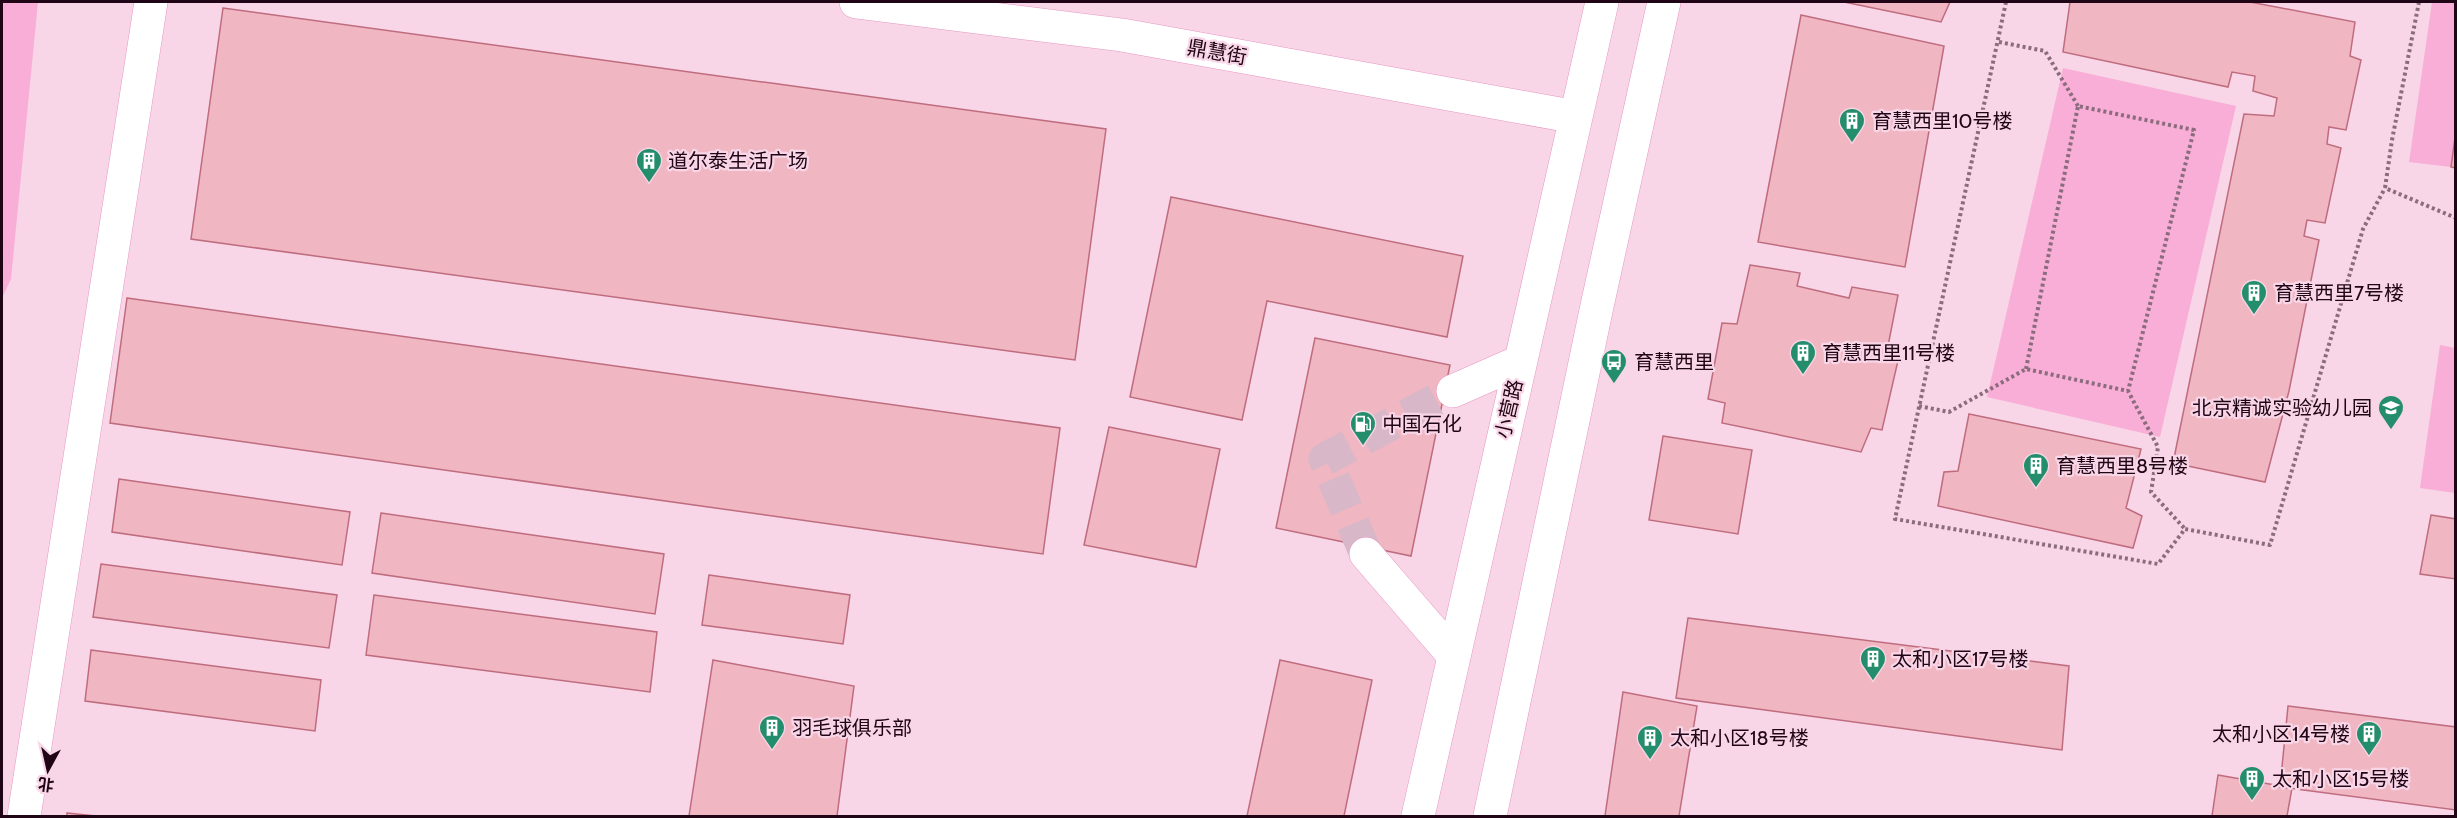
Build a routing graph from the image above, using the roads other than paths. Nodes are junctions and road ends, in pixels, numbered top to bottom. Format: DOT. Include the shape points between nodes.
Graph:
graph roads {
  1 [pos="151,2"];
  2 [pos="856,2"];
  3 [pos="1602,2"];
  4 [pos="1664,2"];
  5 [pos="1576,117"];
  6 [pos="1519,362"];
  7 [pos="1453,391"];
  8 [pos="1366,554"];
  9 [pos="1454,656"];
  10 [pos="24,816"];
  11 [pos="1418,816"];
  12 [pos="1490,816"];
  1 -- 10 [label="street"];
  2 -- 5 [label="street, 鼎慧街" via="1122,35"];
  3 -- 5 [label="street, 小营路"];
  4 -- 12 [label="street"];
  5 -- 6 [label="street, 小营路"];
  6 -- 7 [label="street"];
  6 -- 9 [label="street, 小营路"];
  8 -- 9 [label="street"];
  9 -- 11 [label="street, 小营路"];
}
